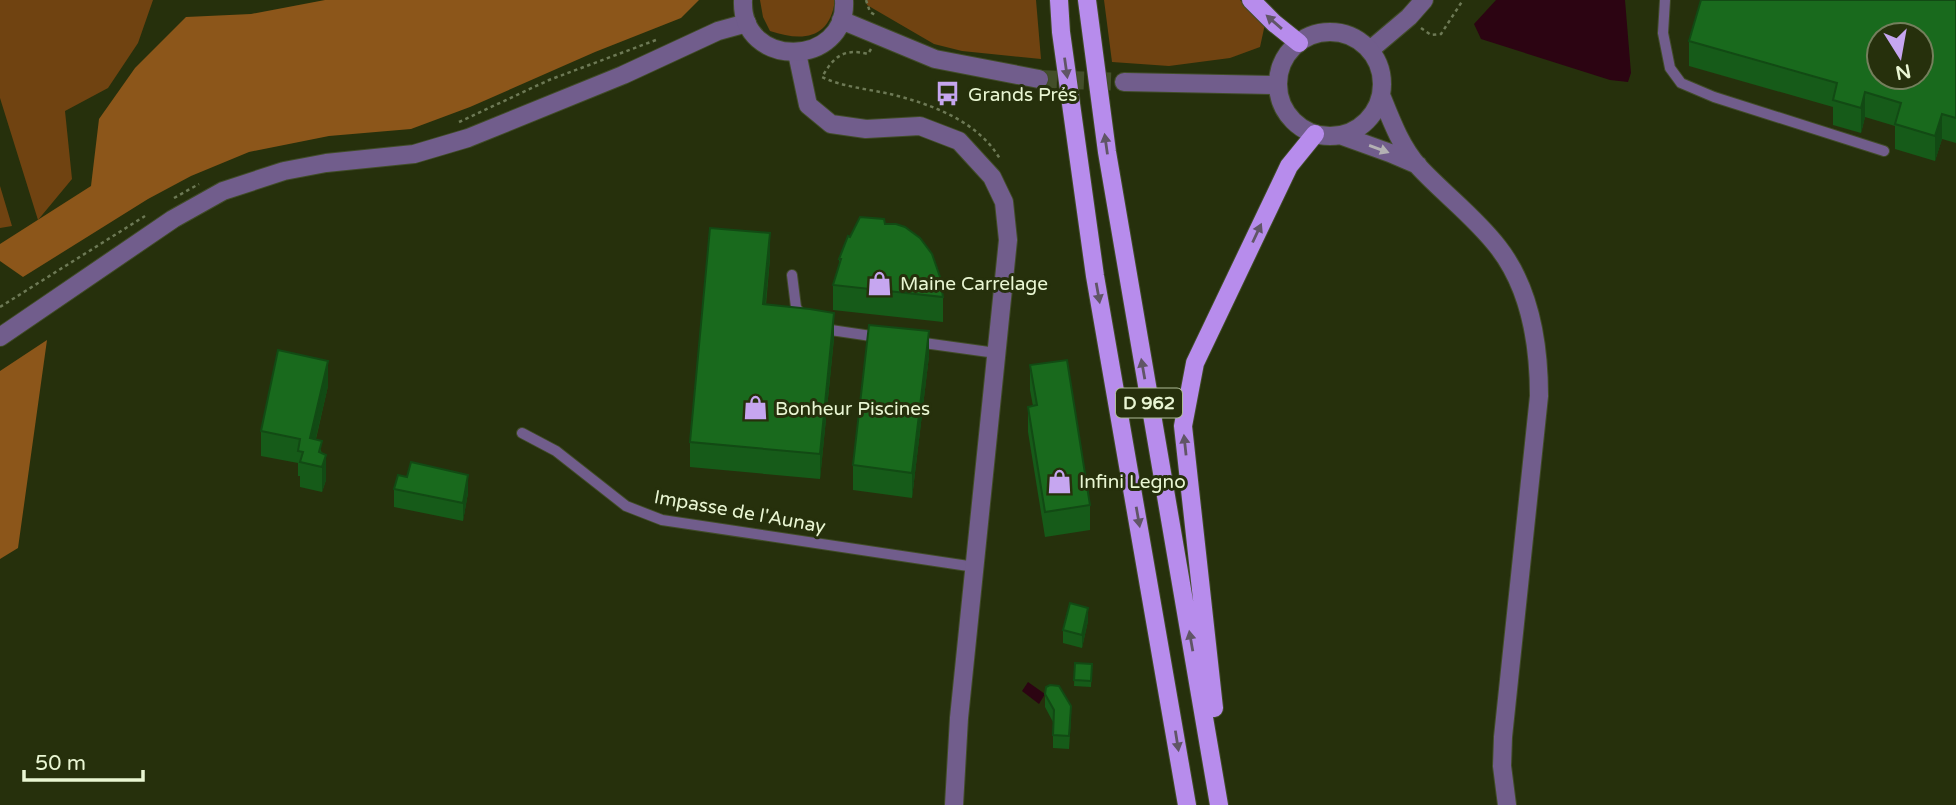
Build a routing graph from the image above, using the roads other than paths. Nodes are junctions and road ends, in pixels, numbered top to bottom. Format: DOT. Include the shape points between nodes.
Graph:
graph roads {
  1 [pos="743,0"];
  2 [pos="844,0"];
  3 [pos="1056,0"];
  4 [pos="1087,0"];
  5 [pos="1251,0"];
  6 [pos="1424,0"];
  7 [pos="1665,0"];
  8 [pos="841,20"];
  9 [pos="747,23"];
  10 [pos="1299,43"];
  11 [pos="1370,50"];
  12 [pos="797,52"];
  13 [pos="1039,79"];
  14 [pos="1124,82"];
  15 [pos="1278,85"];
  16 [pos="1381,95"];
  17 [pos="1315,134"];
  18 [pos="1340,135"];
  19 [pos="1884,151"];
  20 [pos="1418,165"];
  21 [pos="792,275"];
  22 [pos="0,337"];
  23 [pos="893,339"];
  24 [pos="906,340"];
  25 [pos="996,353"];
  26 [pos="522,433"];
  27 [pos="975,567"];
  28 [pos="954,805"];
  29 [pos="1187,805"];
  30 [pos="1219,805"];
  31 [pos="1225,805"];
  32 [pos="1507,805"];
  1 -- 9 [label="street"];
  2 -- 8 [label="street"];
  3 -- 29 [label="main road, D 962, one-way" via="1095,276"];
  30 -- 4 [label="main road, D 962, one-way" via="1107,152"];
  10 -- 5 [label="main road, one-way"];
  6 -- 11 [label="street"];
  7 -- 19 [label="lane" via="1665,45 1670,68 1681,83"];
  8 -- 12 [label="street" via="824,43"];
  8 -- 13 [label="street" via="935,59"];
  9 -- 12 [label="street" via="767,46"];
  9 -- 22 [label="street" via="718,31 468,138 414,154 284,171 223,191 173,219"];
  10 -- 11 [label="street" via="1328,32 1358,40"];
  10 -- 15 [label="street" via="1280,69"];
  11 -- 16 [label="street" via="1382,79"];
  12 -- 25 [label="street" via="808,105 831,124 866,129 919,126 959,141 992,177 1004,202 1008,240"];
  14 -- 15 [label="street"];
  15 -- 17 [label="street" via="1288,116"];
  16 -- 18 [label="street" via="1366,123"];
  16 -- 20 [label="street" via="1397,133"];
  17 -- 18 [label="street"];
  31 -- 17 [label="main road, one-way" via="1183,426 1195,363 1289,166"];
  18 -- 20 [label="street, one-way"];
  20 -- 32 [label="street" via="1499,247 1511,266 1524,295 1539,368 1503,737"];
  21 -- 23 [label="lane" via="796,307 812,326"];
  24 -- 25 [label="lane"];
  25 -- 27 [label="street"];
  26 -- 27 [label="lane, Impasse de l'Aunay" via="556,451 626,506 662,520"];
  27 -- 28 [label="street"];
}
